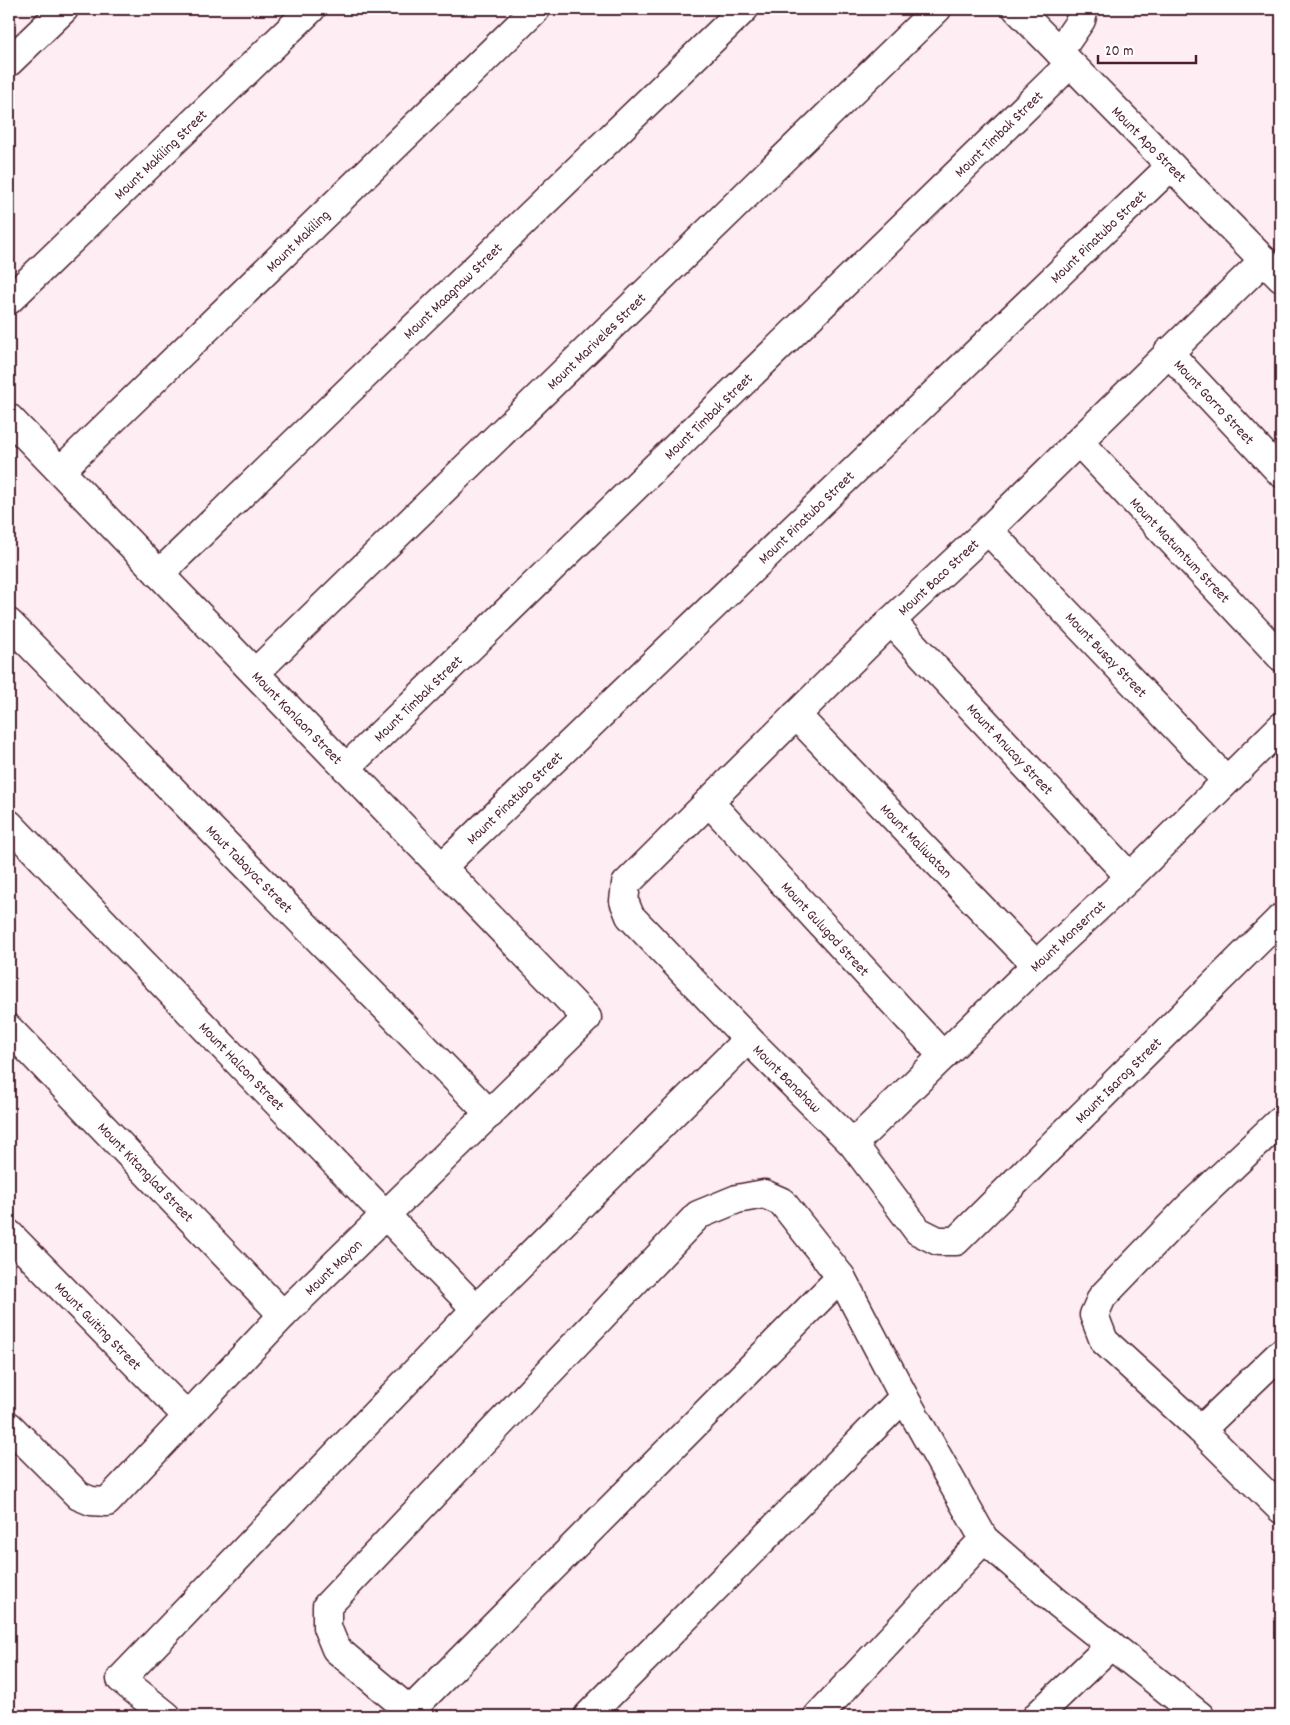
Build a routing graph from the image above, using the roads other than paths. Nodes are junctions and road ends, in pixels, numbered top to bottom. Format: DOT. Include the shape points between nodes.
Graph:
graph roads {
  1 [pos="64,9"];
  2 [pos="311,9"];
  3 [pos="536,9"];
  4 [pos="744,9"];
  5 [pos="938,9"];
  6 [pos="1017,9"];
  7 [pos="1084,9"];
  8 [pos="1064,58"];
  9 [pos="9,62"];
  10 [pos="1171,166"];
  11 [pos="1273,269"];
  12 [pos="9,300"];
  13 [pos="1168,352"];
  14 [pos="9,418"];
  15 [pos="1079,442"];
  16 [pos="60,472"];
  17 [pos="1281,473"];
  18 [pos="988,530"];
  19 [pos="159,574"];
  20 [pos="891,621"];
  21 [pos="9,623"];
  22 [pos="1281,657"];
  23 [pos="255,673"];
  24 [pos="796,715"];
  25 [pos="1281,726"];
  26 [pos="346,768"];
  27 [pos="1226,780"];
  28 [pos="709,802"];
  29 [pos="9,824"];
  30 [pos="442,867"];
  31 [pos="1130,877"];
  32 [pos="624,901"];
  33 [pos="1281,918"];
  34 [pos="1036,965"];
  35 [pos="587,1018"];
  36 [pos="9,1029"];
  37 [pos="748,1039"];
  38 [pos="943,1056"];
  39 [pos="490,1114"];
  40 [pos="1281,1120"];
  41 [pos="853,1144"];
  42 [pos="387,1215"];
  43 [pos="9,1234"];
  44 [pos="956,1241"];
  45 [pos="841,1277"];
  46 [pos="476,1309"];
  47 [pos="284,1315"];
  48 [pos="1281,1353"];
  49 [pos="904,1397"];
  50 [pos="187,1416"];
  51 [pos="9,1426"];
  52 [pos="1201,1430"];
  53 [pos="1281,1509"];
  54 [pos="984,1539"];
  55 [pos="1111,1645"];
  56 [pos="413,1714"];
  57 [pos="167,1716"];
  58 [pos="588,1716"];
  59 [pos="818,1716"];
  60 [pos="1037,1716"];
  61 [pos="1200,1716"];
  1 -- 9 [label="street"];
  2 -- 12 [label="street, Mount Makiling Street"];
  3 -- 16 [label="street, Mount Makiling"];
  4 -- 19 [label="street, Mount Maagnaw Street"];
  5 -- 23 [label="street, Mount Mariveles Street"];
  6 -- 8 [label="street, Mount Apo Street"];
  7 -- 8 [label="street, Mount Timbak Street"];
  8 -- 10 [label="street, Mount Apo Street"];
  8 -- 26 [label="street, Mount Timbak Street"];
  10 -- 11 [label="street, Mount Apo Street"];
  10 -- 30 [label="street, Mount Pinatubo Street"];
  11 -- 13 [label="street, Mount Baco Street"];
  13 -- 15 [label="street, Mount Baco Street"];
  13 -- 17 [label="street, Mount Gorro Street"];
  14 -- 16 [label="street, Mount Kanlaon Street"];
  15 -- 18 [label="street, Mount Baco Street"];
  15 -- 22 [label="street, Mount Matumtum Street"];
  16 -- 19 [label="street, Mount Kanlaon Street"];
  18 -- 20 [label="street, Mount Baco Street"];
  18 -- 27 [label="street, Mount Busay Street"];
  19 -- 23 [label="street, Mount Kanlaon Street"];
  20 -- 24 [label="street, Mount Baco Street"];
  20 -- 31 [label="street, Mount Anucay Street"];
  21 -- 39 [label="street, Mout Tabayoc Street"];
  23 -- 26 [label="street, Mount Kanlaon Street"];
  24 -- 28 [label="street, Mount Baco Street"];
  24 -- 34 [label="street, Mount Maliwatan"];
  25 -- 27 [label="street, Mount Monserrat"];
  26 -- 30 [label="street, Mount Kanlaon Street"];
  27 -- 31 [label="street, Mount Monserrat"];
  28 -- 32 [label="street, Mount Baco Street" via="626,884"];
  28 -- 38 [label="street, Mount Gulugod Street"];
  29 -- 42 [label="street, Mount Halcon Street"];
  30 -- 35 [label="street, Mount Kanlaon Street"];
  31 -- 34 [label="street, Mount Monserrat"];
  32 -- 37 [label="street, Mount Banahaw" via="630,916"];
  33 -- 44 [label="street, Mount Isarog Street"];
  34 -- 38 [label="street, Mount Monserrat"];
  35 -- 39 [label="street, Mount Mayon"];
  36 -- 47 [label="street, Mount Kitanglad Street"];
  37 -- 41 [label="street, Mount Banahaw"];
  37 -- 46 [label="street"];
  38 -- 41 [label="street, Mount Monserrat"];
  39 -- 42 [label="street, Mount Mayon"];
  40 -- 52 [label="street" via="1188,1208 1102,1297 1094,1315 1104,1341"];
  41 -- 44 [label="street, Mount Banahaw" via="918,1231 938,1242"];
  42 -- 46 [label="street, Mount Halcon Street"];
  42 -- 47 [label="street, Mount Mayon"];
  43 -- 50 [label="street, Mount Guiting Street"];
  45 -- 49 [label="street"];
  45 -- 56 [label="street"];
  45 -- 56 [label="street" via="782,1202 764,1194 737,1199 698,1214 327,1606 327,1627 336,1649"];
  46 -- 57 [label="street" via="122,1679"];
  47 -- 50 [label="street, Mount Mayon"];
  48 -- 52 [label="street"];
  49 -- 54 [label="street"];
  49 -- 58 [label="street"];
  50 -- 51 [label="street, Mount Mayon" via="107,1502 79,1496"];
  52 -- 53 [label="street"];
  54 -- 55 [label="street"];
  54 -- 59 [label="street"];
  55 -- 60 [label="street"];
  55 -- 61 [label="street"];
}
